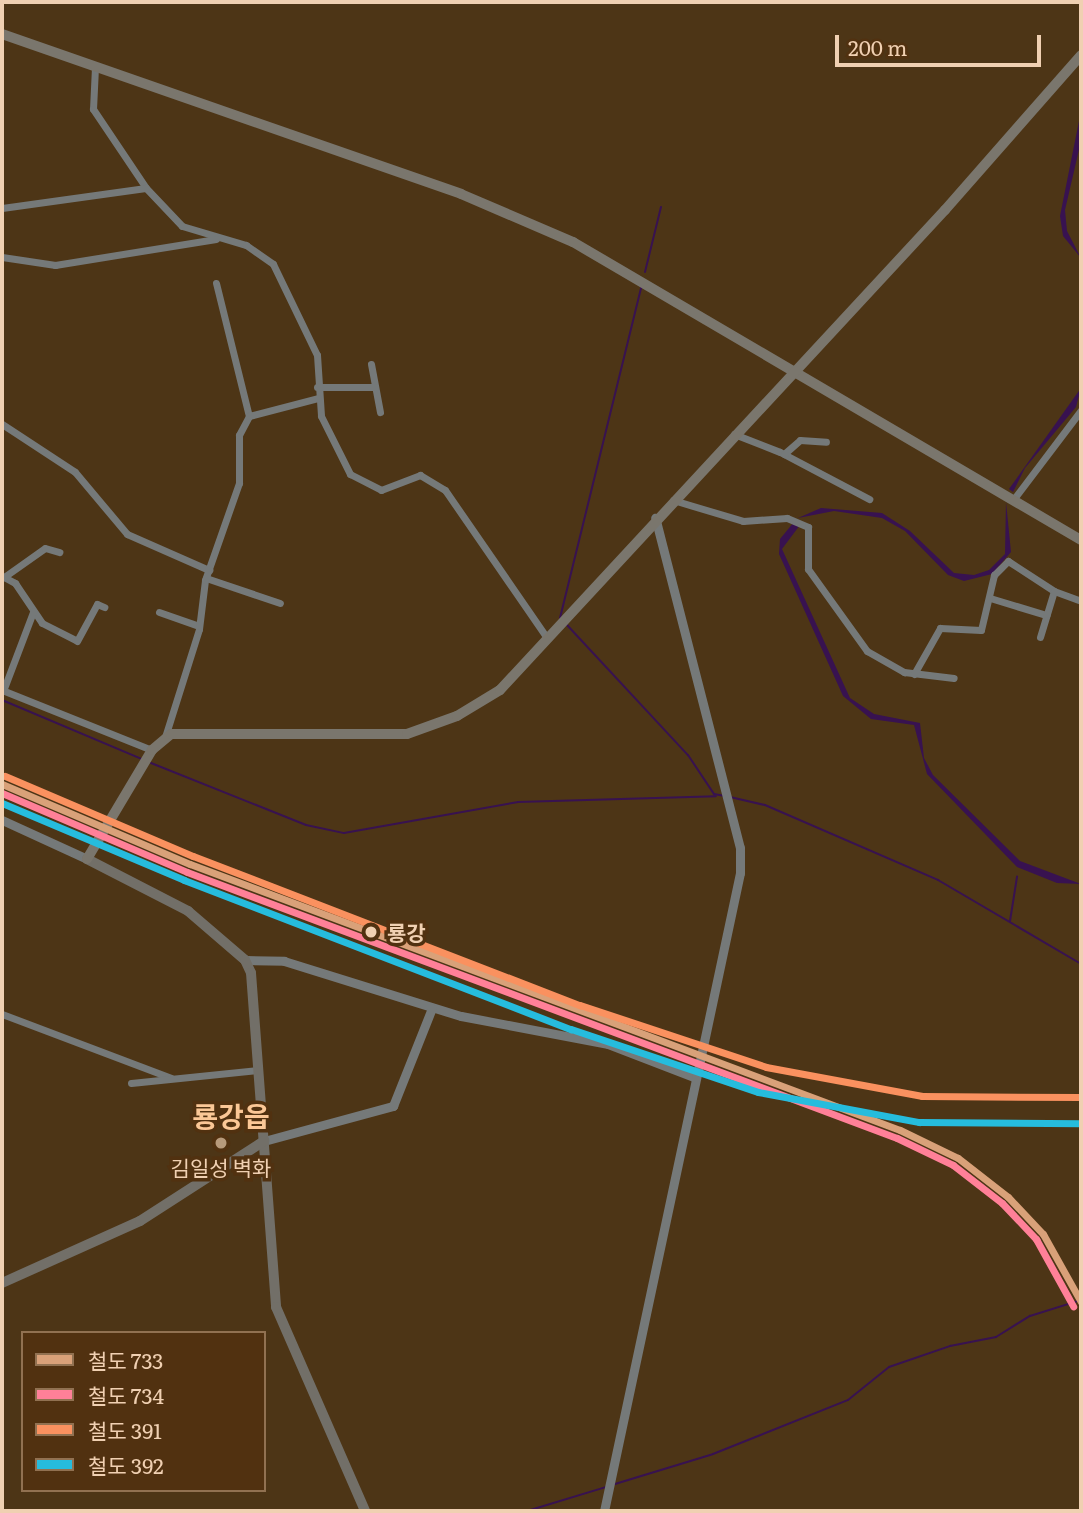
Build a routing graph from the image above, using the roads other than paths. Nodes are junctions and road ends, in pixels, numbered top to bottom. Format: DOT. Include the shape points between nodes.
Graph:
graph roads {
  1 [pos="2,34"];
  2 [pos="1081,55"];
  3 [pos="95,68"];
  4 [pos="146,188"];
  5 [pos="2,208"];
  6 [pos="216,239"];
  7 [pos="2,257"];
  8 [pos="216,283"];
  9 [pos="371,364"];
  10 [pos="794,368"];
  11 [pos="317,387"];
  12 [pos="375,387"];
  13 [pos="318,398"];
  14 [pos="1081,410"];
  15 [pos="380,412"];
  16 [pos="249,416"];
  17 [pos="2,424"];
  18 [pos="733,434"];
  19 [pos="827,442"];
  20 [pos="784,454"];
  21 [pos="1009,497"];
  22 [pos="869,499"];
  23 [pos="672,500"];
  24 [pos="655,518"];
  25 [pos="1081,540"];
  26 [pos="59,552"];
  27 [pos="207,574"];
  28 [pos="3,576"];
  29 [pos="1054,591"];
  30 [pos="990,598"];
  31 [pos="1081,601"];
  32 [pos="280,603"];
  33 [pos="104,607"];
  34 [pos="33,612"];
  35 [pos="159,612"];
  36 [pos="1045,615"];
  37 [pos="199,626"];
  38 [pos="1040,637"];
  39 [pos="547,638"];
  40 [pos="914,674"];
  41 [pos="954,678"];
  42 [pos="2,690"];
  43 [pos="165,737"];
  44 [pos="147,757"];
  45 [pos="2,820"];
  46 [pos="87,859"];
  47 [pos="245,960"];
  48 [pos="432,1008"];
  49 [pos="2,1014"];
  50 [pos="12,1018"];
  51 [pos="2,1026"];
  52 [pos="258,1070"];
  53 [pos="171,1078"];
  54 [pos="696,1078"];
  55 [pos="131,1083"];
  56 [pos="264,1142"];
  57 [pos="2,1283"];
  58 [pos="605,1509"];
  59 [pos="365,1511"];
  1 -- 3 [label="main road"];
  2 -- 10 [label="main road" via="946,210"];
  3 -- 4 [label="street" via="93,109"];
  3 -- 10 [label="main road" via="491,205 597,255"];
  4 -- 5 [label="street"];
  4 -- 6 [label="street" via="182,226"];
  6 -- 7 [label="street" via="55,265"];
  6 -- 11 [label="street" via="252,247 273,264 317,355"];
  8 -- 16 [label="street"];
  9 -- 12 [label="street"];
  10 -- 18 [label="main road"];
  10 -- 21 [label="main road"];
  11 -- 12 [label="street"];
  11 -- 13 [label="street"];
  12 -- 15 [label="street"];
  13 -- 16 [label="street"];
  13 -- 39 [label="street" via="324,424 350,474 381,490 420,475 445,490"];
  14 -- 21 [label="street"];
  16 -- 27 [label="street" via="236,444 239,483"];
  17 -- 27 [label="street" via="75,472 127,534"];
  18 -- 20 [label="street"];
  18 -- 23 [label="main road"];
  19 -- 20 [label="street" via="800,440"];
  20 -- 22 [label="street"];
  21 -- 25 [label="main road"];
  23 -- 24 [label="main road"];
  23 -- 40 [label="street" via="743,521 794,520 803,524 812,534 808,569 864,647"];
  24 -- 39 [label="main road"];
  24 -- 54 [label="street" via="740,848 740,873"];
  26 -- 28 [label="street" via="45,548"];
  27 -- 32 [label="street"];
  27 -- 37 [label="street"];
  28 -- 34 [label="street" via="24,594"];
  29 -- 30 [label="street" via="1011,560 994,575"];
  29 -- 31 [label="street"];
  29 -- 36 [label="street"];
  30 -- 36 [label="street"];
  30 -- 40 [label="street" via="981,631 940,628"];
  33 -- 34 [label="street" via="97,604 77,641 42,623"];
  34 -- 42 [label="street"];
  35 -- 37 [label="street"];
  36 -- 38 [label="street"];
  37 -- 43 [label="street"];
  39 -- 43 [label="main road" via="483,702 407,734 186,731"];
  40 -- 41 [label="street"];
  42 -- 44 [label="street"];
  43 -- 44 [label="main road"];
  44 -- 46 [label="main road"];
  45 -- 46 [label="street"];
  46 -- 47 [label="main road" via="188,911"];
  47 -- 48 [label="street" via="284,961"];
  47 -- 52 [label="main road"];
  48 -- 54 [label="street" via="598,1041"];
  48 -- 56 [label="street" via="393,1105"];
  49 -- 50 [label="street"];
  50 -- 51 [label="street"];
  50 -- 53 [label="street"];
  52 -- 53 [label="street"];
  52 -- 56 [label="main road"];
  53 -- 55 [label="street"];
  54 -- 58 [label="street"];
  56 -- 57 [label="main road" via="140,1221"];
  56 -- 59 [label="main road" via="276,1307"];
}
